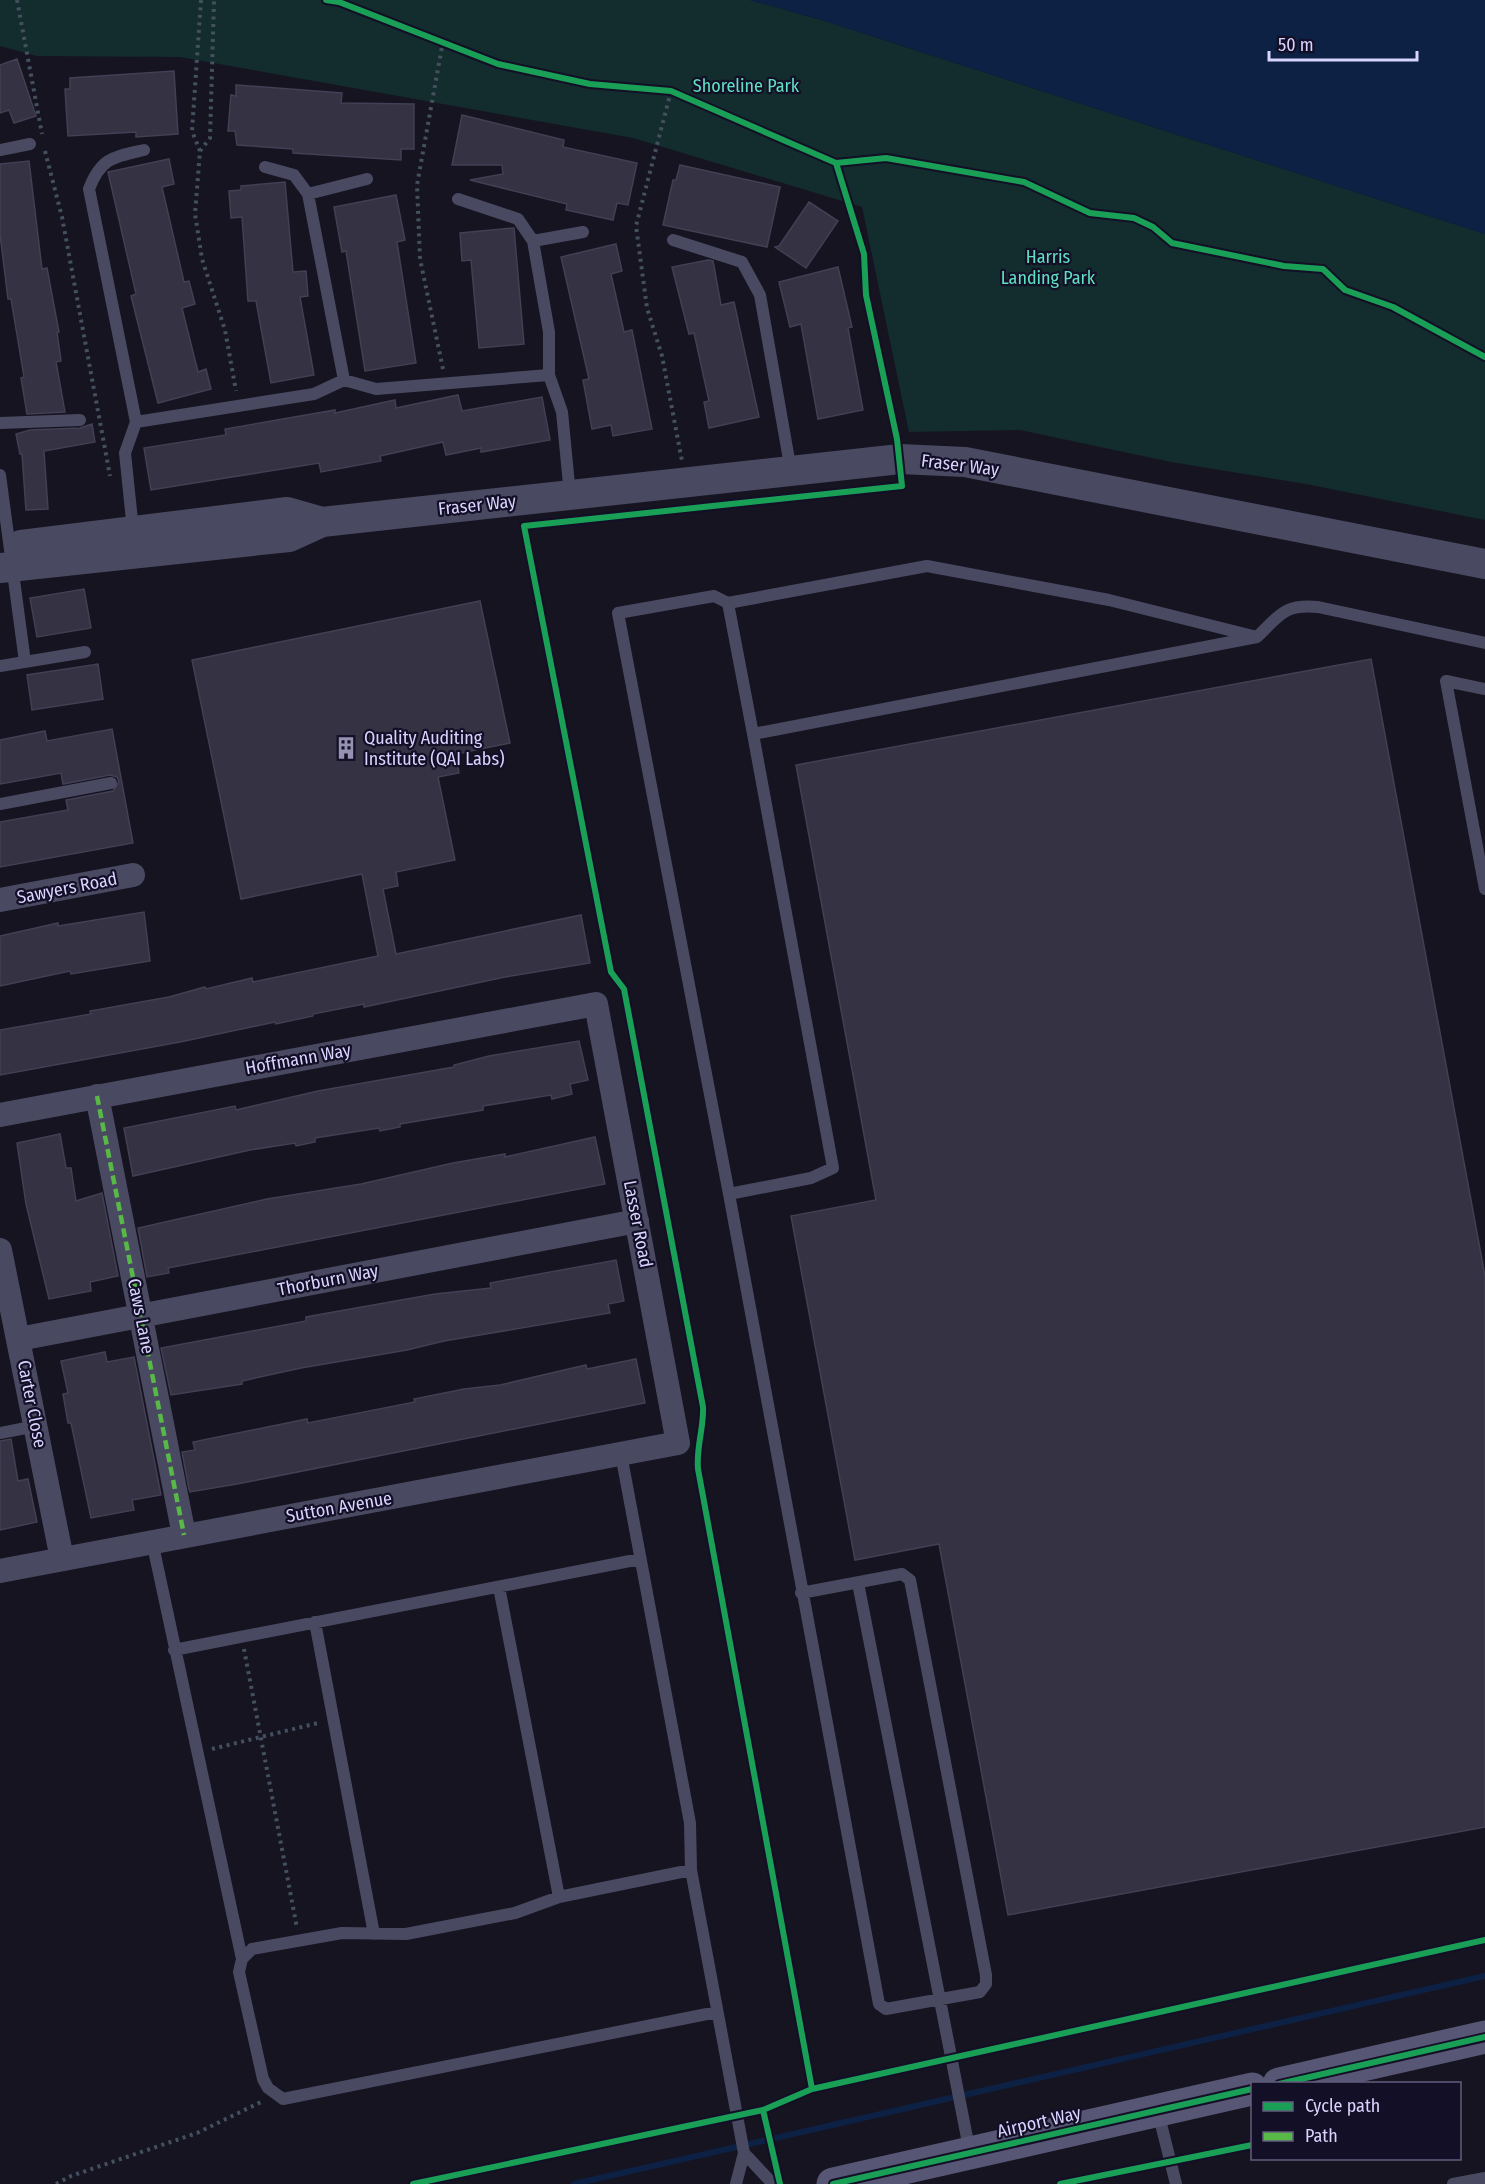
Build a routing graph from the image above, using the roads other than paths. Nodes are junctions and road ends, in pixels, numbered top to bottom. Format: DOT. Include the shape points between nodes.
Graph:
graph roads {
  1 [pos="30,144"];
  2 [pos="0,150"];
  3 [pos="144,150"];
  4 [pos="265,167"];
  5 [pos="367,179"];
  6 [pos="308,194"];
  7 [pos="458,199"];
  8 [pos="583,232"];
  9 [pos="673,240"];
  10 [pos="533,241"];
  11 [pos="549,375"];
  12 [pos="344,380"];
  13 [pos="80,420"];
  14 [pos="136,422"];
  15 [pos="0,423"];
  16 [pos="791,471"];
  17 [pos="0,475"];
  18 [pos="570,495"];
  19 [pos="135,542"];
  20 [pos="5,557"];
  21 [pos="1485,564"];
  22 [pos="728,603"];
  23 [pos="1257,637"];
  24 [pos="1485,643"];
  25 [pos="85,652"];
  26 [pos="25,662"];
  27 [pos="0,666"];
  28 [pos="1485,689"];
  29 [pos="753,734"];
  30 [pos="111,783"];
  31 [pos="0,804"];
  32 [pos="133,875"];
  33 [pos="1485,889"];
  34 [pos="0,900"];
  35 [pos="596,1004"];
  36 [pos="97,1096"];
  37 [pos="0,1115"];
  38 [pos="729,1194"];
  39 [pos="638,1221"];
  40 [pos="0,1250"];
  41 [pos="141,1315"];
  42 [pos="19,1339"];
  43 [pos="36,1426"];
  44 [pos="0,1433"];
  45 [pos="678,1443"];
  46 [pos="621,1454"];
  47 [pos="184,1535"];
  48 [pos="152,1541"];
  49 [pos="62,1559"];
  50 [pos="640,1559"];
  51 [pos="0,1570"];
  52 [pos="858,1583"];
  53 [pos="499,1587"];
  54 [pos="801,1593"];
  55 [pos="315,1622"];
  56 [pos="174,1650"];
  57 [pos="691,1870"];
  58 [pos="559,1898"];
  59 [pos="374,1934"];
  60 [pos="242,1959"];
  61 [pos="939,2001"];
  62 [pos="717,2012"];
  63 [pos="1485,2037"];
  64 [pos="1288,2082"];
  65 [pos="1251,2089"];
  66 [pos="1158,2111"];
  67 [pos="744,2153"];
  68 [pos="970,2153"];
  69 [pos="1485,2178"];
  70 [pos="736,2184"];
  71 [pos="773,2184"];
  72 [pos="833,2184"];
  73 [pos="1176,2184"];
  74 [pos="1453,2184"];
  1 -- 2 [label="lane"];
  3 -- 14 [label="lane" via="113,157 96,170 89,189"];
  4 -- 6 [label="lane" via="294,175"];
  5 -- 6 [label="lane"];
  6 -- 12 [label="lane"];
  7 -- 10 [label="lane" via="518,219"];
  8 -- 10 [label="lane"];
  9 -- 16 [label="lane" via="742,262 760,295"];
  10 -- 11 [label="lane" via="549,332"];
  11 -- 12 [label="lane" via="376,389"];
  11 -- 18 [label="lane" via="562,412"];
  12 -- 14 [label="lane" via="314,394"];
  13 -- 15 [label="lane"];
  14 -- 19 [label="lane" via="125,453"];
  16 -- 18 [label="street, Fraser Way"];
  16 -- 21 [label="street, Fraser Way" via="900,459 965,462"];
  17 -- 20 [label="lane"];
  18 -- 19 [label="street, Fraser Way" via="322,522 286,512"];
  19 -- 20 [label="street, Fraser Way"];
  20 -- 26 [label="lane"];
  22 -- 23 [label="lane" via="927,566 1109,600"];
  22 -- 29 [label="lane"];
  22 -- 38 [label="lane" via="714,596 618,613"];
  23 -- 24 [label="lane" via="1284,611 1298,605"];
  23 -- 29 [label="lane"];
  25 -- 26 [label="lane"];
  26 -- 27 [label="lane"];
  28 -- 33 [label="lane" via="1446,681"];
  29 -- 38 [label="lane" via="833,1168 811,1178"];
  30 -- 31 [label="lane"];
  32 -- 34 [label="street, Sawyers Road"];
  35 -- 36 [label="street, Hoffmann Way"];
  35 -- 39 [label="street, Lasser Road"];
  36 -- 37 [label="street, Hoffmann Way"];
  36 -- 41 [label="street, Caws Lane"];
  38 -- 54 [label="lane"];
  39 -- 41 [label="street, Thorburn Way"];
  39 -- 45 [label="street, Lasser Road"];
  40 -- 42 [label="street, Carter Close"];
  41 -- 42 [label="street, Thorburn Way"];
  41 -- 47 [label="street, Caws Lane"];
  42 -- 43 [label="street, Carter Close"];
  43 -- 44 [label="lane"];
  43 -- 49 [label="street, Carter Close"];
  45 -- 46 [label="street, Sutton Avenue"];
  46 -- 47 [label="street, Sutton Avenue"];
  46 -- 50 [label="lane"];
  47 -- 48 [label="street, Sutton Avenue"];
  48 -- 49 [label="street, Sutton Avenue"];
  48 -- 56 [label="lane"];
  49 -- 51 [label="street, Sutton Avenue"];
  50 -- 53 [label="lane"];
  50 -- 57 [label="lane" via="690,1823"];
  52 -- 54 [label="lane"];
  52 -- 61 [label="lane"];
  52 -- 61 [label="lane" via="902,1574 910,1580 986,1975 980,1992"];
  53 -- 55 [label="lane"];
  53 -- 58 [label="lane"];
  54 -- 61 [label="lane" via="879,2004 886,2009"];
  55 -- 56 [label="lane"];
  55 -- 59 [label="lane"];
  56 -- 60 [label="lane"];
  57 -- 58 [label="lane"];
  57 -- 62 [label="lane"];
  58 -- 59 [label="lane" via="515,1913 406,1934"];
  59 -- 60 [label="lane" via="342,1933 252,1949"];
  60 -- 62 [label="lane" via="239,1972 263,2079 275,2095 290,2100"];
  61 -- 68 [label="lane"];
  62 -- 67 [label="lane"];
  63 -- 64 [label="main road"];
  65 -- 66 [label="main road, Airport Way"];
  66 -- 68 [label="main road, Airport Way"];
  66 -- 73 [label="lane"];
  67 -- 70 [label="lane"];
  67 -- 71 [label="lane"];
  68 -- 72 [label="main road, Airport Way"];
  69 -- 74 [label="lane"];
}
